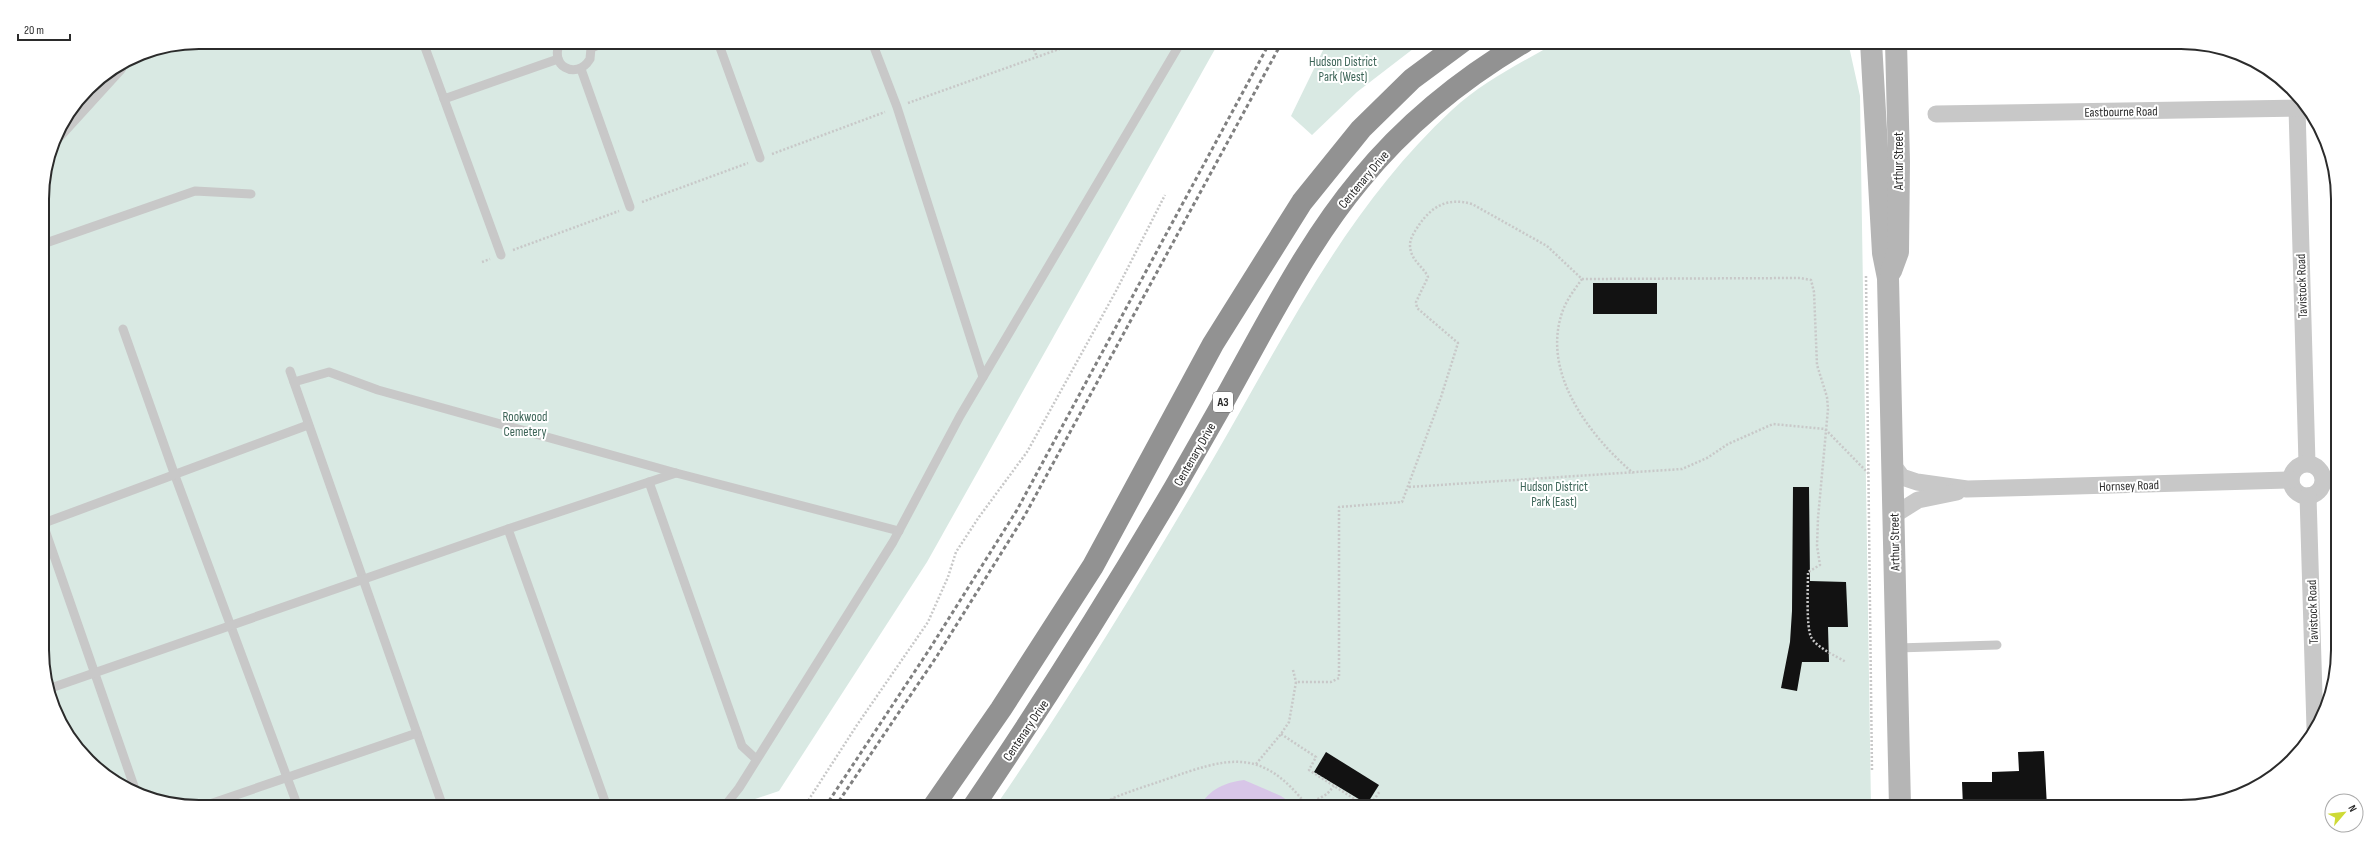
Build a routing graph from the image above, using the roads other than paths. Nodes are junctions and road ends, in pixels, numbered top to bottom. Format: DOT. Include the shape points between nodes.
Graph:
graph roads {
  1 [pos="426,49"];
  2 [pos="557,49"];
  3 [pos="589,49"];
  4 [pos="721,49"];
  5 [pos="875,49"];
  6 [pos="1178,49"];
  7 [pos="1453,49"];
  8 [pos="1512,49"];
  9 [pos="1871,49"];
  10 [pos="1896,49"];
  11 [pos="558,59"];
  12 [pos="581,69"];
  13 [pos="102,84"];
  14 [pos="444,100"];
  15 [pos="2300,108"];
  16 [pos="2302,111"];
  17 [pos="77,112"];
  18 [pos="1936,114"];
  19 [pos="760,158"];
  20 [pos="251,194"];
  21 [pos="630,207"];
  22 [pos="49,242"];
  23 [pos="501,255"];
  24 [pos="1888,278"];
  25 [pos="123,330"];
  26 [pos="290,371"];
  27 [pos="984,377"];
  28 [pos="294,382"];
  29 [pos="308,425"];
  30 [pos="2307,463"];
  31 [pos="1893,465"];
  32 [pos="174,473"];
  33 [pos="676,473"];
  34 [pos="2331,478"];
  35 [pos="2291,480"];
  36 [pos="649,482"];
  37 [pos="1967,489"];
  38 [pos="2308,496"];
  39 [pos="1894,515"];
  40 [pos="49,521"];
  41 [pos="508,529"];
  42 [pos="899,531"];
  43 [pos="49,542"];
  44 [pos="362,580"];
  45 [pos="232,625"];
  46 [pos="1997,645"];
  47 [pos="1896,648"];
  48 [pos="94,673"];
  49 [pos="54,687"];
  50 [pos="2315,718"];
  51 [pos="417,733"];
  52 [pos="756,759"];
  53 [pos="287,777"];
  54 [pos="134,785"];
  55 [pos="221,800"];
  56 [pos="295,800"];
  57 [pos="441,800"];
  58 [pos="605,800"];
  59 [pos="729,800"];
  60 [pos="938,800"];
  61 [pos="978,800"];
  62 [pos="1900,800"];
  1 -- 14 [label="lane"];
  2 -- 11 [label="lane"];
  3 -- 12 [label="lane" via="590,59"];
  4 -- 19 [label="lane"];
  5 -- 27 [label="lane" via="897,108"];
  6 -- 27 [label="lane"];
  7 -- 60 [label="highway" via="1412,79 1361,129 1302,202 1213,344 1093,566"];
  8 -- 61 [label="highway, Centenary Drive / A3" via="1446,96 1396,140 1360,180 1325,226 1289,283 1129,565 1048,696"];
  9 -- 24 [label="main road, Arthur Street" via="1883,253"];
  10 -- 24 [label="main road, Arthur Street" via="1898,252"];
  11 -- 12 [label="lane" via="568,69"];
  11 -- 14 [label="lane"];
  12 -- 21 [label="lane"];
  13 -- 17 [label="street"];
  14 -- 23 [label="lane"];
  15 -- 18 [label="street, Eastbourne Road"];
  16 -- 30 [label="street, Tavistock Road"];
  20 -- 22 [label="lane" via="195,191"];
  24 -- 31 [label="main road, Arthur Street"];
  25 -- 32 [label="lane"];
  26 -- 28 [label="lane"];
  27 -- 42 [label="lane"];
  28 -- 29 [label="lane"];
  28 -- 33 [label="lane" via="329,372 378,390"];
  29 -- 32 [label="lane"];
  29 -- 44 [label="lane"];
  30 -- 34 [label="street"];
  30 -- 35 [label="street" via="2295,469"];
  31 -- 37 [label="street, Hornsey Road" via="1902,477 1917,482"];
  31 -- 39 [label="main road, Arthur Street"];
  32 -- 40 [label="lane"];
  32 -- 45 [label="lane"];
  33 -- 36 [label="lane"];
  33 -- 42 [label="lane"];
  34 -- 38 [label="street" via="2318,492"];
  35 -- 37 [label="street, Hornsey Road"];
  35 -- 38 [label="street" via="2299,494"];
  36 -- 41 [label="lane"];
  36 -- 52 [label="lane" via="742,746"];
  37 -- 39 [label="street, Hornsey Road" via="1918,500"];
  38 -- 50 [label="street, Tavistock Road"];
  39 -- 47 [label="main road, Arthur Street"];
  41 -- 44 [label="lane"];
  41 -- 58 [label="lane"];
  42 -- 52 [label="lane"];
  43 -- 48 [label="lane"];
  44 -- 45 [label="lane"];
  44 -- 51 [label="lane"];
  45 -- 48 [label="lane"];
  45 -- 53 [label="lane"];
  46 -- 47 [label="lane"];
  47 -- 62 [label="main road, Arthur Street"];
  48 -- 49 [label="lane"];
  48 -- 54 [label="lane"];
  51 -- 53 [label="lane"];
  51 -- 57 [label="lane"];
  52 -- 59 [label="lane"];
  53 -- 55 [label="lane"];
  53 -- 56 [label="lane"];
}
